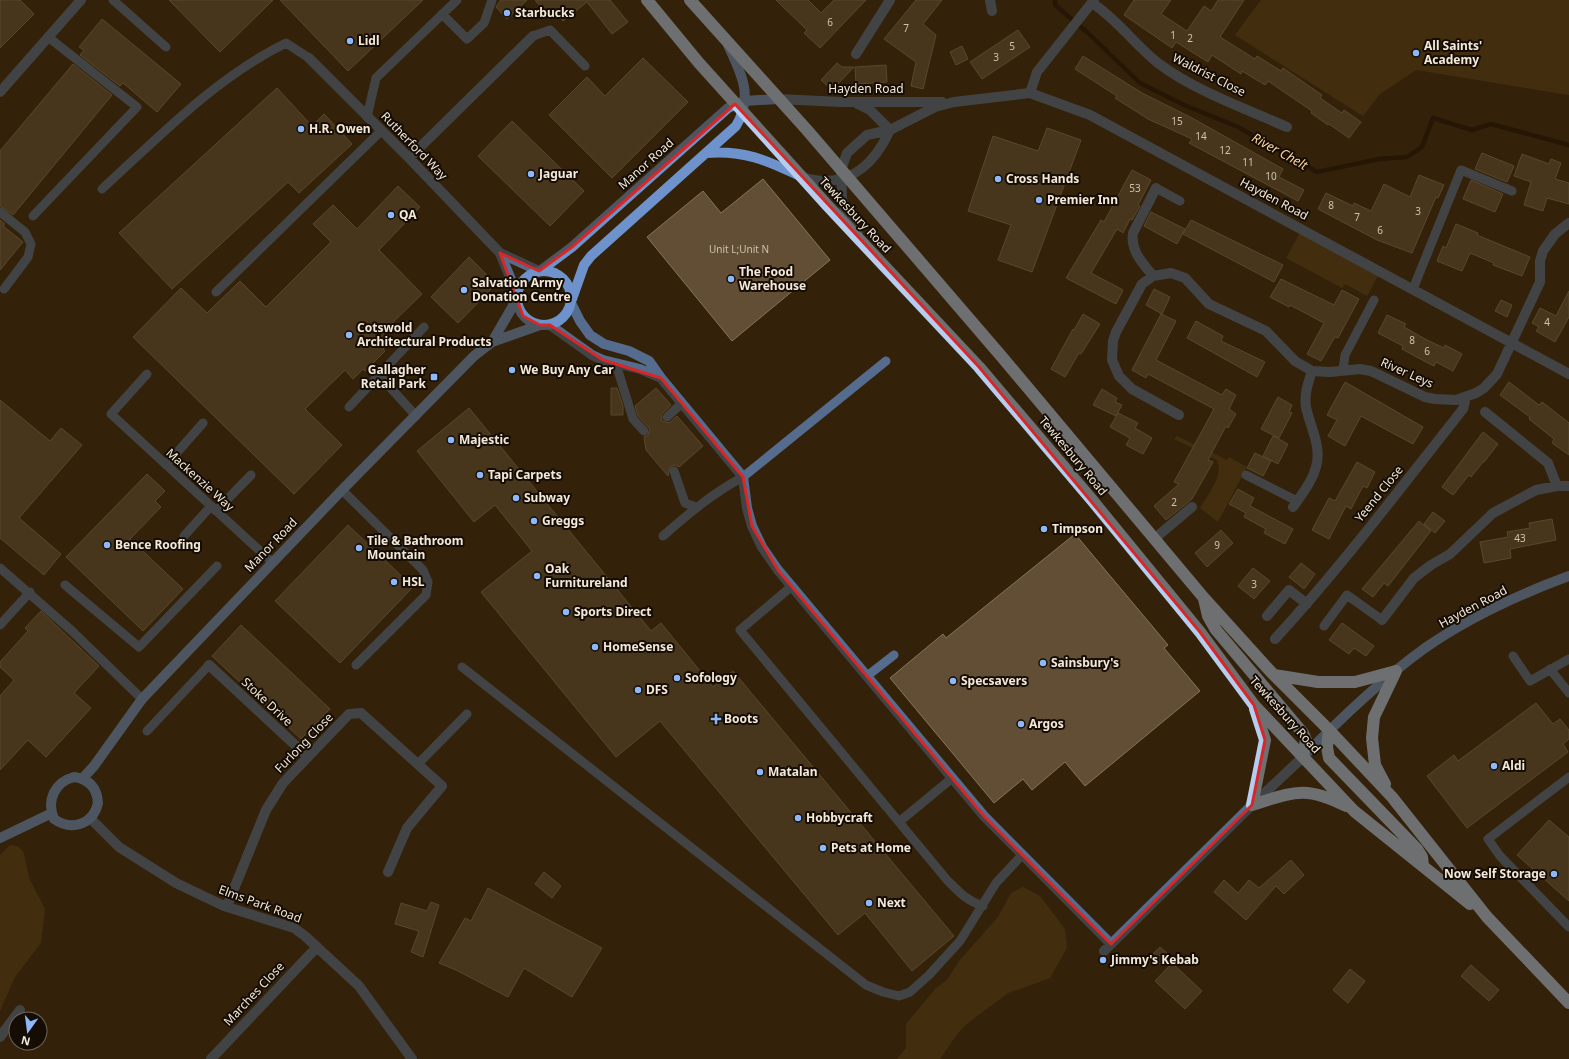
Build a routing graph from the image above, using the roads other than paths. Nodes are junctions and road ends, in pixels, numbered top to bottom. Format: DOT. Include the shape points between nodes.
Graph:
graph roads {
  1 [pos="81,0"];
  2 [pos="113,0"];
  3 [pos="457,0"];
  4 [pos="492,0"];
  5 [pos="647,0"];
  6 [pos="690,0"];
  7 [pos="890,0"];
  8 [pos="990,0"];
  9 [pos="1093,2"];
  10 [pos="992,11"];
  11 [pos="442,14"];
  12 [pos="533,36"];
  13 [pos="48,37"];
  14 [pos="724,38"];
  15 [pos="166,46"];
  16 [pos="856,54"];
  17 [pos="309,58"];
  18 [pos="585,66"];
  19 [pos="0,92"];
  20 [pos="1030,93"];
  21 [pos="778,98"];
  22 [pos="852,102"];
  23 [pos="954,102"];
  24 [pos="741,106"];
  25 [pos="367,116"];
  26 [pos="1287,127"];
  27 [pos="890,130"];
  28 [pos="381,131"];
  29 [pos="706,153"];
  30 [pos="409,158"];
  31 [pos="843,176"];
  32 [pos="801,177"];
  33 [pos="1156,188"];
  34 [pos="102,189"];
  35 [pos="1512,191"];
  36 [pos="1180,201"];
  37 [pos="0,212"];
  38 [pos="33,216"];
  39 [pos="1569,223"];
  40 [pos="864,246"];
  41 [pos="500,254"];
  42 [pos="539,271"];
  43 [pos="1153,276"];
  44 [pos="4,289"];
  45 [pos="1413,289"];
  46 [pos="216,292"];
  47 [pos="517,297"];
  48 [pos="1374,300"];
  49 [pos="571,301"];
  50 [pos="540,325"];
  51 [pos="550,325"];
  52 [pos="424,327"];
  53 [pos="492,342"];
  54 [pos="1512,343"];
  55 [pos="886,361"];
  56 [pos="616,364"];
  57 [pos="1343,370"];
  58 [pos="1312,371"];
  59 [pos="147,374"];
  60 [pos="1569,374"];
  61 [pos="379,375"];
  62 [pos="661,378"];
  63 [pos="1466,397"];
  64 [pos="682,403"];
  65 [pos="349,407"];
  66 [pos="1485,412"];
  67 [pos="1179,415"];
  68 [pos="416,416"];
  69 [pos="667,417"];
  70 [pos="203,423"];
  71 [pos="644,432"];
  72 [pos="166,465"];
  73 [pos="674,471"];
  74 [pos="1246,475"];
  75 [pos="251,476"];
  76 [pos="744,477"];
  77 [pos="1557,486"];
  78 [pos="1569,486"];
  79 [pos="342,490"];
  80 [pos="1295,504"];
  81 [pos="696,507"];
  82 [pos="1192,507"];
  83 [pos="213,508"];
  84 [pos="184,536"];
  85 [pos="663,536"];
  86 [pos="1154,539"];
  87 [pos="272,562"];
  88 [pos="217,566"];
  89 [pos="0,568"];
  90 [pos="1568,579"];
  91 [pos="65,585"];
  92 [pos="792,586"];
  93 [pos="30,592"];
  94 [pos="1204,598"];
  95 [pos="1307,604"];
  96 [pos="1267,616"];
  97 [pos="1382,620"];
  98 [pos="0,626"];
  99 [pos="1324,626"];
  100 [pos="1275,639"];
  101 [pos="894,655"];
  102 [pos="1513,656"];
  103 [pos="1569,659"];
  104 [pos="209,665"];
  105 [pos="356,665"];
  106 [pos="462,667"];
  107 [pos="1550,669"];
  108 [pos="1396,671"];
  109 [pos="1274,675"];
  110 [pos="867,676"];
  111 [pos="1569,693"];
  112 [pos="142,699"];
  113 [pos="1254,706"];
  114 [pos="466,714"];
  115 [pos="1329,730"];
  116 [pos="147,731"];
  117 [pos="308,757"];
  118 [pos="1303,757"];
  119 [pos="418,764"];
  120 [pos="1569,777"];
  121 [pos="83,778"];
  122 [pos="951,779"];
  123 [pos="1392,798"];
  124 [pos="1252,805"];
  125 [pos="1354,811"];
  126 [pos="52,813"];
  127 [pos="90,818"];
  128 [pos="899,822"];
  129 [pos="0,838"];
  130 [pos="1022,855"];
  131 [pos="1423,866"];
  132 [pos="388,872"];
  133 [pos="227,906"];
  134 [pos="984,906"];
  135 [pos="1487,917"];
  136 [pos="1569,927"];
  137 [pos="1111,944"];
  138 [pos="316,948"];
  139 [pos="1104,951"];
  140 [pos="1569,1003"];
  141 [pos="20,1010"];
  142 [pos="0,1036"];
  143 [pos="211,1059"];
  144 [pos="412,1059"];
  1 -- 13 [label="street"];
  2 -- 15 [label="lane"];
  3 -- 11 [label="lane"];
  4 -- 11 [label="lane" via="484,23 467,39"];
  5 -- 24 [label="highway, Tewkesbury Road"];
  6 -- 14 [label="highway, Tewkesbury Road"];
  7 -- 16 [label="street"];
  8 -- 10 [label="street"];
  9 -- 20 [label="street" via="1037,72"];
  9 -- 26 [label="street, Waldrist Close" via="1169,71 1198,87"];
  11 -- 25 [label="lane" via="376,78"];
  12 -- 18 [label="lane" via="550,30"];
  12 -- 30 [label="street"];
  13 -- 19 [label="street"];
  13 -- 38 [label="lane" via="138,107"];
  14 -- 21 [label="highway, Tewkesbury Road"];
  14 -- 24 [label="street" via="742,75 744,83"];
  17 -- 25 [label="street, Rutherford Way"];
  17 -- 34 [label="lane" via="286,43 260,56 209,91"];
  20 -- 23 [label="street, Hayden Road"];
  20 -- 45 [label="street, Hayden Road" via="1090,115"];
  21 -- 22 [label="street, Hayden Road"];
  21 -- 24 [label="street"];
  21 -- 31 [label="highway, Tewkesbury Road"];
  22 -- 23 [label="street, Hayden Road"];
  22 -- 27 [label="street" via="870,110"];
  23 -- 27 [label="street, Hayden Road" via="935,107"];
  24 -- 29 [label="street" via="732,130"];
  24 -- 32 [label="highway, Tewkesbury Road"];
  24 -- 42 [label="street, Manor Road" via="713,121 572,247"];
  25 -- 28 [label="street, Rutherford Way"];
  27 -- 31 [label="street" via="882,148"];
  27 -- 31 [label="street, Hayden Road" via="867,135 856,144 847,153"];
  28 -- 30 [label="street, Rutherford Way"];
  28 -- 46 [label="lane"];
  29 -- 32 [label="street" via="748,154"];
  29 -- 49 [label="street" via="591,256 584,265"];
  30 -- 41 [label="street, Rutherford Way"];
  31 -- 32 [label="street" via="824,182"];
  31 -- 40 [label="street" via="845,210"];
  31 -- 86 [label="highway, Tewkesbury Road" via="1002,357"];
  32 -- 40 [label="highway, Tewkesbury Road"];
  33 -- 36 [label="lane"];
  33 -- 43 [label="street" via="1133,233 1132,240 1135,252"];
  35 -- 45 [label="lane" via="1461,170"];
  37 -- 44 [label="lane" via="25,232 31,244 28,257"];
  39 -- 54 [label="street, River Leys" via="1555,234 1543,251 1540,261 1540,282"];
  40 -- 113 [label="highway, Tewkesbury Road" via="1010,404 1200,632"];
  41 -- 42 [label="street, Rutherford Way"];
  41 -- 47 [label="street, Rutherford Way"];
  42 -- 47 [label="street" via="524,279"];
  42 -- 49 [label="street" via="548,271 563,278 571,292"];
  43 -- 58 [label="street, River Leys" via="1171,273 1185,278 1209,304 1266,331 1295,361"];
  43 -- 67 [label="street" via="1142,284 1116,332 1112,360 1119,376 1132,389"];
  45 -- 54 [label="street, Hayden Road"];
  47 -- 50 [label="street" via="518,308 523,316"];
  47 -- 53 [label="street, Manor Road"];
  48 -- 57 [label="lane" via="1345,355"];
  49 -- 51 [label="street" via="564,317"];
  49 -- 62 [label="street" via="590,335 604,344 629,351 649,361"];
  50 -- 51 [label="street"];
  50 -- 53 [label="street, Manor Road"];
  51 -- 56 [label="street" via="592,355"];
  52 -- 61 [label="lane"];
  53 -- 68 [label="street, Manor Road" via="474,356"];
  54 -- 60 [label="street, Hayden Road"];
  54 -- 63 [label="street, River Leys" via="1497,374 1484,388"];
  55 -- 76 [label="lane"];
  56 -- 62 [label="street" via="640,369"];
  56 -- 71 [label="lane" via="633,418"];
  57 -- 58 [label="street, River Leys"];
  57 -- 63 [label="street, River Leys" via="1371,371 1435,399 1456,400"];
  58 -- 80 [label="street" via="1306,394 1306,407 1318,455 1314,474"];
  59 -- 72 [label="lane, Mackenzie Way" via="111,414"];
  61 -- 65 [label="lane"];
  61 -- 68 [label="lane"];
  62 -- 64 [label="street"];
  63 -- 95 [label="street, Yeend Close" via="1463,409"];
  64 -- 69 [label="lane"];
  64 -- 76 [label="street"];
  66 -- 77 [label="street" via="1548,463"];
  68 -- 79 [label="street, Manor Road"];
  70 -- 72 [label="lane"];
  72 -- 83 [label="lane, Mackenzie Way"];
  73 -- 81 [label="lane" via="685,503"];
  74 -- 80 [label="lane"];
  75 -- 83 [label="lane"];
  76 -- 81 [label="lane"];
  76 -- 92 [label="street" via="747,508 752,526 762,547"];
  77 -- 78 [label="street"];
  77 -- 97 [label="street" via="1526,494 1493,513 1450,554 1414,578"];
  79 -- 87 [label="street, Manor Road"];
  79 -- 105 [label="lane" via="423,570 428,582 426,595"];
  81 -- 85 [label="lane"];
  82 -- 86 [label="street"];
  83 -- 84 [label="lane"];
  83 -- 87 [label="lane, Mackenzie Way"];
  86 -- 94 [label="highway, Tewkesbury Road"];
  87 -- 112 [label="street, Manor Road"];
  88 -- 91 [label="lane" via="139,647"];
  89 -- 93 [label="lane"];
  90 -- 108 [label="street, Hayden Road" via="1526,594 1458,628"];
  92 -- 110 [label="street"];
  92 -- 128 [label="lane" via="740,630"];
  93 -- 98 [label="lane"];
  93 -- 112 [label="lane"];
  94 -- 109 [label="highway, Tewkesbury Road"];
  94 -- 118 [label="highway" via="1208,616 1216,630 1303,733 1306,740"];
  95 -- 96 [label="street" via="1289,590"];
  95 -- 100 [label="street, Yeend Close"];
  97 -- 99 [label="lane" via="1347,595"];
  101 -- 110 [label="lane"];
  102 -- 107 [label="lane" via="1530,681"];
  103 -- 107 [label="lane"];
  104 -- 116 [label="lane"];
  104 -- 117 [label="street, Stoke Drive"];
  106 -- 134 [label="lane" via="866,985 898,996 910,992 929,976 960,941"];
  107 -- 111 [label="lane"];
  108 -- 109 [label="highway" via="1355,682 1318,682"];
  108 -- 115 [label="street, Hayden Road"];
  108 -- 123 [label="highway" via="1374,717 1372,738 1375,765"];
  109 -- 115 [label="highway, Tewkesbury Road"];
  110 -- 122 [label="street"];
  112 -- 121 [label="street, Manor Road"];
  113 -- 118 [label="highway, Tewkesbury Road"];
  113 -- 124 [label="highway" via="1265,740"];
  114 -- 119 [label="lane"];
  115 -- 118 [label="street, Hayden Road"];
  115 -- 123 [label="highway, Tewkesbury Road"];
  115 -- 131 [label="highway" via="1327,747 1330,758 1417,849 1422,857"];
  117 -- 119 [label="street, Furlong Close" via="349,714 361,713"];
  117 -- 133 [label="street, Furlong Close" via="283,783 266,810"];
  118 -- 124 [label="street"];
  118 -- 125 [label="highway, Tewkesbury Road"];
  119 -- 132 [label="street, Furlong Close" via="442,786 407,828"];
  120 -- 136 [label="lane" via="1488,839 1500,856"];
  121 -- 126 [label="street" via="68,779 58,786 52,796"];
  121 -- 127 [label="street" via="93,787 97,797 96,808"];
  122 -- 128 [label="lane"];
  122 -- 130 [label="street"];
  123 -- 135 [label="highway, Tewkesbury Road"];
  124 -- 125 [label="highway" via="1288,794 1308,792 1326,796"];
  124 -- 137 [label="street"];
  125 -- 131 [label="highway, Tewkesbury Road"];
  126 -- 127 [label="street" via="54,819 65,825 78,825"];
  126 -- 129 [label="street"];
  127 -- 133 [label="street, Elms Park Road" via="119,847 176,883"];
  128 -- 134 [label="lane" via="964,897"];
  130 -- 134 [label="lane" via="996,883"];
  130 -- 137 [label="street"];
  131 -- 135 [label="highway, Tewkesbury Road"];
  133 -- 138 [label="street, Elms Park Road" via="294,928"];
  135 -- 140 [label="highway, Tewkesbury Road"];
  137 -- 139 [label="street"];
  138 -- 143 [label="street, Marches Close"];
  138 -- 144 [label="street, Elms Park Road" via="359,986"];
  141 -- 142 [label="street"];
}
